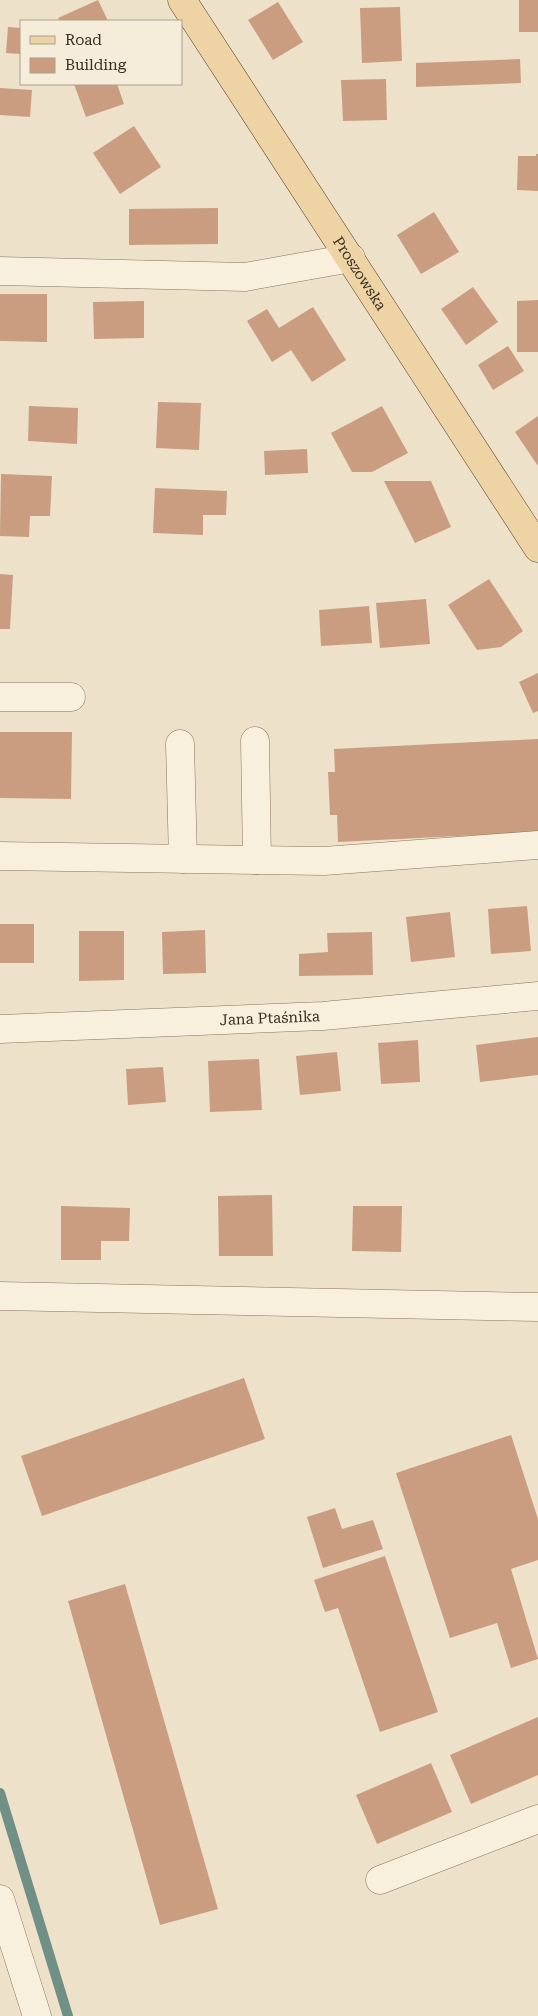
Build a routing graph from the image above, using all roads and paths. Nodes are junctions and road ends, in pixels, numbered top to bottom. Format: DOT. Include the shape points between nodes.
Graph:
graph roads {
  1 [pos="182,0"];
  2 [pos="351,258"];
  3 [pos="0,271"];
  4 [pos="538,548"];
  5 [pos="0,697"];
  6 [pos="72,697"];
  7 [pos="255,740"];
  8 [pos="180,744"];
  9 [pos="538,846"];
  10 [pos="0,856"];
  11 [pos="183,859"];
  12 [pos="257,860"];
  13 [pos="538,996"];
  14 [pos="0,1028"];
  15 [pos="0,1296"];
  16 [pos="538,1307"];
  17 [pos="538,1819"];
  18 [pos="380,1880"];
  19 [pos="0,1899"];
  20 [pos="37,2016"];
  1 -- 2 [label="main road, Proszowska"];
  2 -- 3 [label="street" via="245,277"];
  2 -- 4 [label="main road, Proszowska"];
  5 -- 6 [label="street"];
  7 -- 12 [label="street"];
  8 -- 11 [label="street"];
  9 -- 12 [label="street" via="324,861"];
  10 -- 11 [label="street"];
  11 -- 12 [label="street"];
  13 -- 14 [label="street, Jana Ptaśnika" via="323,1016"];
  15 -- 16 [label="street"];
  17 -- 18 [label="street"];
  19 -- 20 [label="street"];
}
